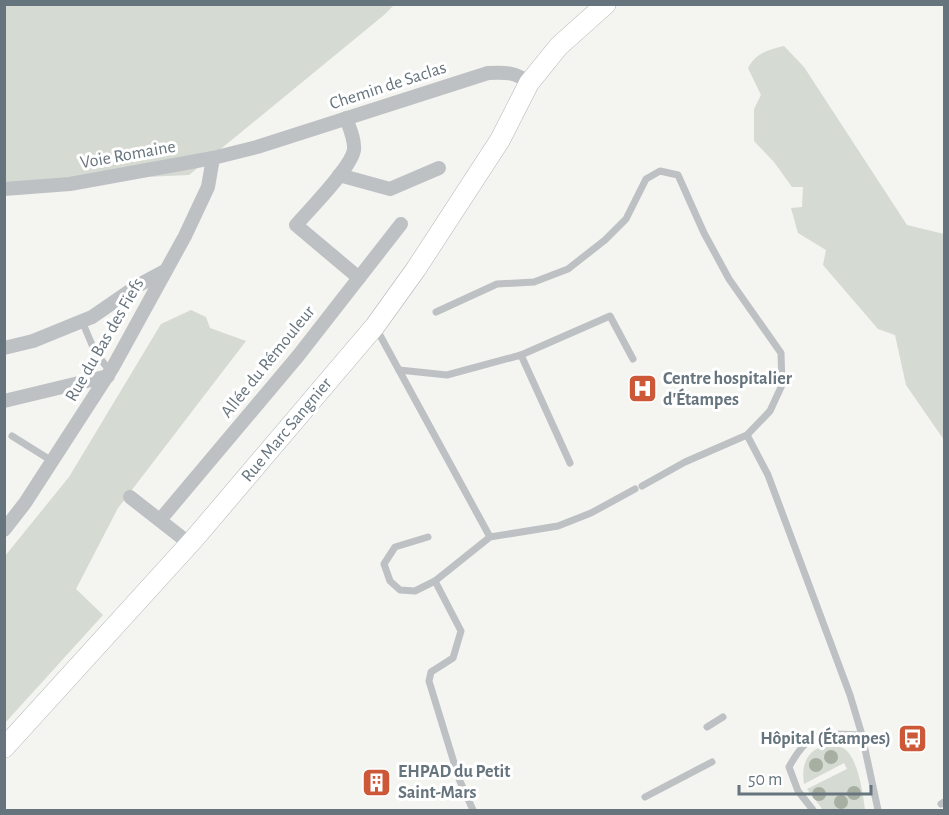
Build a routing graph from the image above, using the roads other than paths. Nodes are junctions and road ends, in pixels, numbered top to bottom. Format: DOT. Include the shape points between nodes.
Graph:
graph roads {
  1 [pos="606,4"];
  2 [pos="529,83"];
  3 [pos="346,118"];
  4 [pos="257,147"];
  5 [pos="213,158"];
  6 [pos="439,168"];
  7 [pos="339,175"];
  8 [pos="4,189"];
  9 [pos="401,224"];
  10 [pos="165,271"];
  11 [pos="359,278"];
  12 [pos="436,312"];
  13 [pos="82,321"];
  14 [pos="375,326"];
  15 [pos="4,348"];
  16 [pos="520,355"];
  17 [pos="633,359"];
  18 [pos="399,370"];
  19 [pos="109,374"];
  20 [pos="4,401"];
  21 [pos="747,435"];
  22 [pos="12,436"];
  23 [pos="52,461"];
  24 [pos="570,463"];
  25 [pos="130,497"];
  26 [pos="160,520"];
  27 [pos="4,530"];
  28 [pos="428,537"];
  29 [pos="490,537"];
  30 [pos="190,544"];
  31 [pos="435,581"];
  32 [pos="723,717"];
  33 [pos="707,727"];
  34 [pos="862,735"];
  35 [pos="4,748"];
  36 [pos="712,762"];
  37 [pos="645,797"];
  38 [pos="473,810"];
  39 [pos="813,810"];
  40 [pos="878,810"];
  1 -- 2 [label="street, Rue Marc Sangnier" via="559,46"];
  2 -- 3 [label="street, Chemin de Saclas" via="506,72 488,73"];
  2 -- 14 [label="street, Rue Marc Sangnier" via="500,140"];
  3 -- 4 [label="street, Chemin de Saclas"];
  3 -- 7 [label="street" via="354,142 353,154"];
  4 -- 5 [label="street, Voie Romaine"];
  5 -- 8 [label="street, Voie Romaine" via="70,184"];
  5 -- 10 [label="street, Rue du Bas des Fiefs" via="208,186"];
  6 -- 7 [label="street" via="390,189"];
  7 -- 11 [label="street" via="296,225"];
  9 -- 11 [label="street, Allée du Rémouleur"];
  10 -- 13 [label="street"];
  10 -- 19 [label="street, Rue du Bas des Fiefs"];
  11 -- 26 [label="street, Allée du Rémouleur"];
  12 -- 21 [label="lane" via="496,284 534,282 568,269 626,219 646,179 660,171 678,175 729,279 781,353 782,385 770,411"];
  13 -- 15 [label="street"];
  13 -- 19 [label="lane"];
  14 -- 18 [label="lane"];
  14 -- 30 [label="street, Rue Marc Sangnier"];
  16 -- 17 [label="lane" via="610,316"];
  16 -- 18 [label="lane" via="447,375"];
  16 -- 24 [label="lane"];
  18 -- 29 [label="lane"];
  19 -- 20 [label="street"];
  19 -- 23 [label="street, Rue du Bas des Fiefs"];
  21 -- 29 [label="lane" via="685,462 591,513 558,526"];
  21 -- 34 [label="lane" via="768,475"];
  22 -- 23 [label="lane"];
  23 -- 27 [label="street, Rue du Bas des Fiefs"];
  25 -- 26 [label="street"];
  26 -- 30 [label="street"];
  28 -- 31 [label="lane" via="395,547 384,564 390,581 399,590 415,591"];
  29 -- 31 [label="lane"];
  30 -- 35 [label="street, Rue Marc Sangnier"];
  31 -- 38 [label="lane" via="461,631 453,658 431,672 429,681 459,779"];
  32 -- 33 [label="lane"];
  34 -- 39 [label="lane" via="812,737 799,749 789,767 798,791"];
  34 -- 40 [label="lane"];
  36 -- 37 [label="lane"];
}
